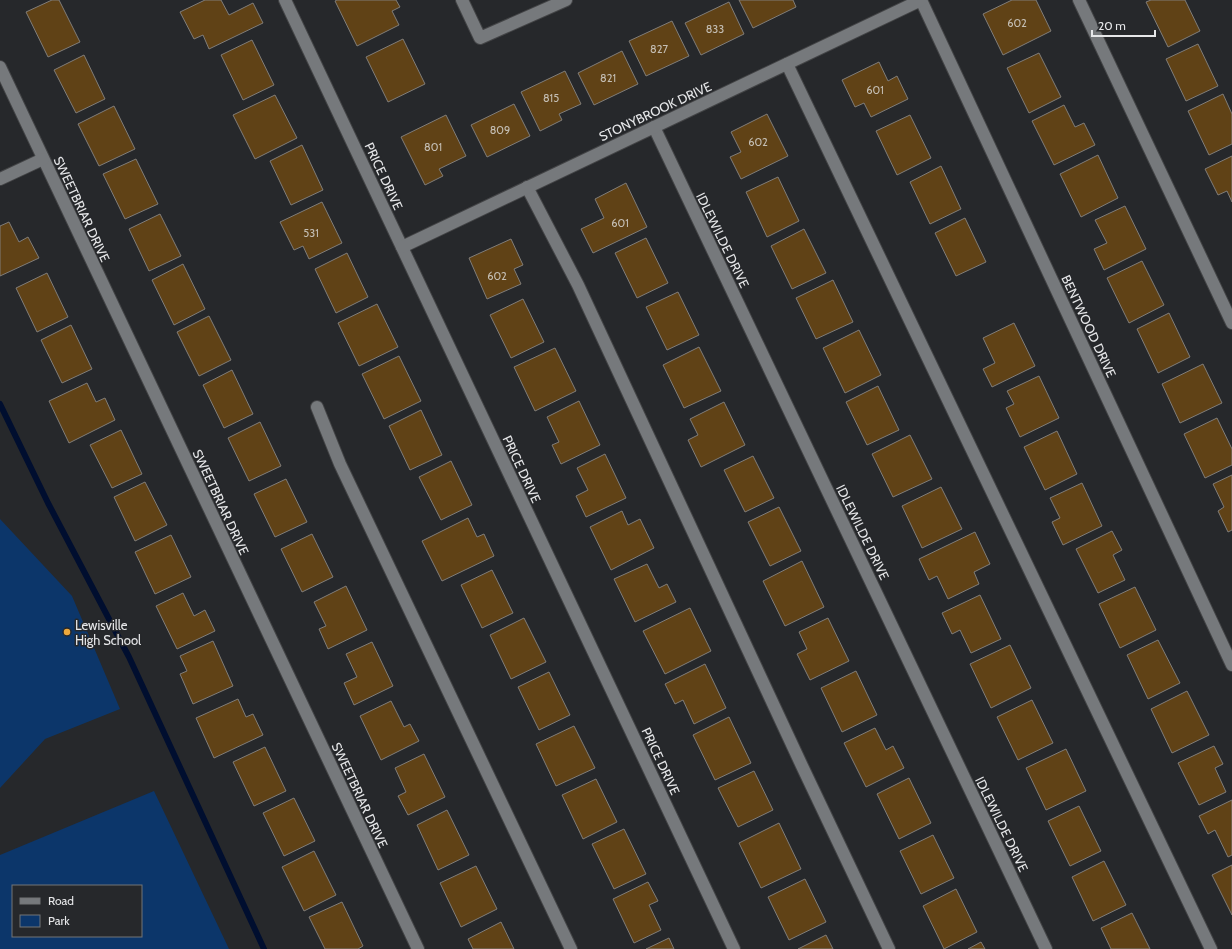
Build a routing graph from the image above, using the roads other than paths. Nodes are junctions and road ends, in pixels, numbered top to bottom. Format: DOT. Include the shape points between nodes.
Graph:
graph roads {
  1 [pos="285,0"];
  2 [pos="462,0"];
  3 [pos="566,0"];
  4 [pos="921,0"];
  5 [pos="1079,0"];
  6 [pos="787,64"];
  7 [pos="0,67"];
  8 [pos="654,127"];
  9 [pos="43,159"];
  10 [pos="0,179"];
  11 [pos="527,187"];
  12 [pos="402,247"];
  13 [pos="1232,323"];
  14 [pos="317,407"];
  15 [pos="1232,664"];
  16 [pos="418,949"];
  17 [pos="571,949"];
  18 [pos="734,949"];
  19 [pos="889,949"];
  20 [pos="1046,949"];
  21 [pos="1211,949"];
  1 -- 12 [label="street, PRICE DRIVE"];
  2 -- 3 [label="street" via="480,38"];
  4 -- 6 [label="street, STONYBROOK DRIVE"];
  4 -- 15 [label="street, BENTWOOD DRIVE"];
  5 -- 13 [label="street"];
  6 -- 8 [label="street, STONYBROOK DRIVE"];
  6 -- 21 [label="street"];
  7 -- 9 [label="street, SWEETBRIAR DRIVE"];
  8 -- 11 [label="street, STONYBROOK DRIVE"];
  8 -- 20 [label="street, IDLEWILDE DRIVE"];
  9 -- 10 [label="street"];
  9 -- 16 [label="street, SWEETBRIAR DRIVE"];
  11 -- 12 [label="street, STONYBROOK DRIVE"];
  11 -- 19 [label="street" via="578,285"];
  12 -- 18 [label="street, PRICE DRIVE"];
  14 -- 17 [label="street" via="340,464"];
}
